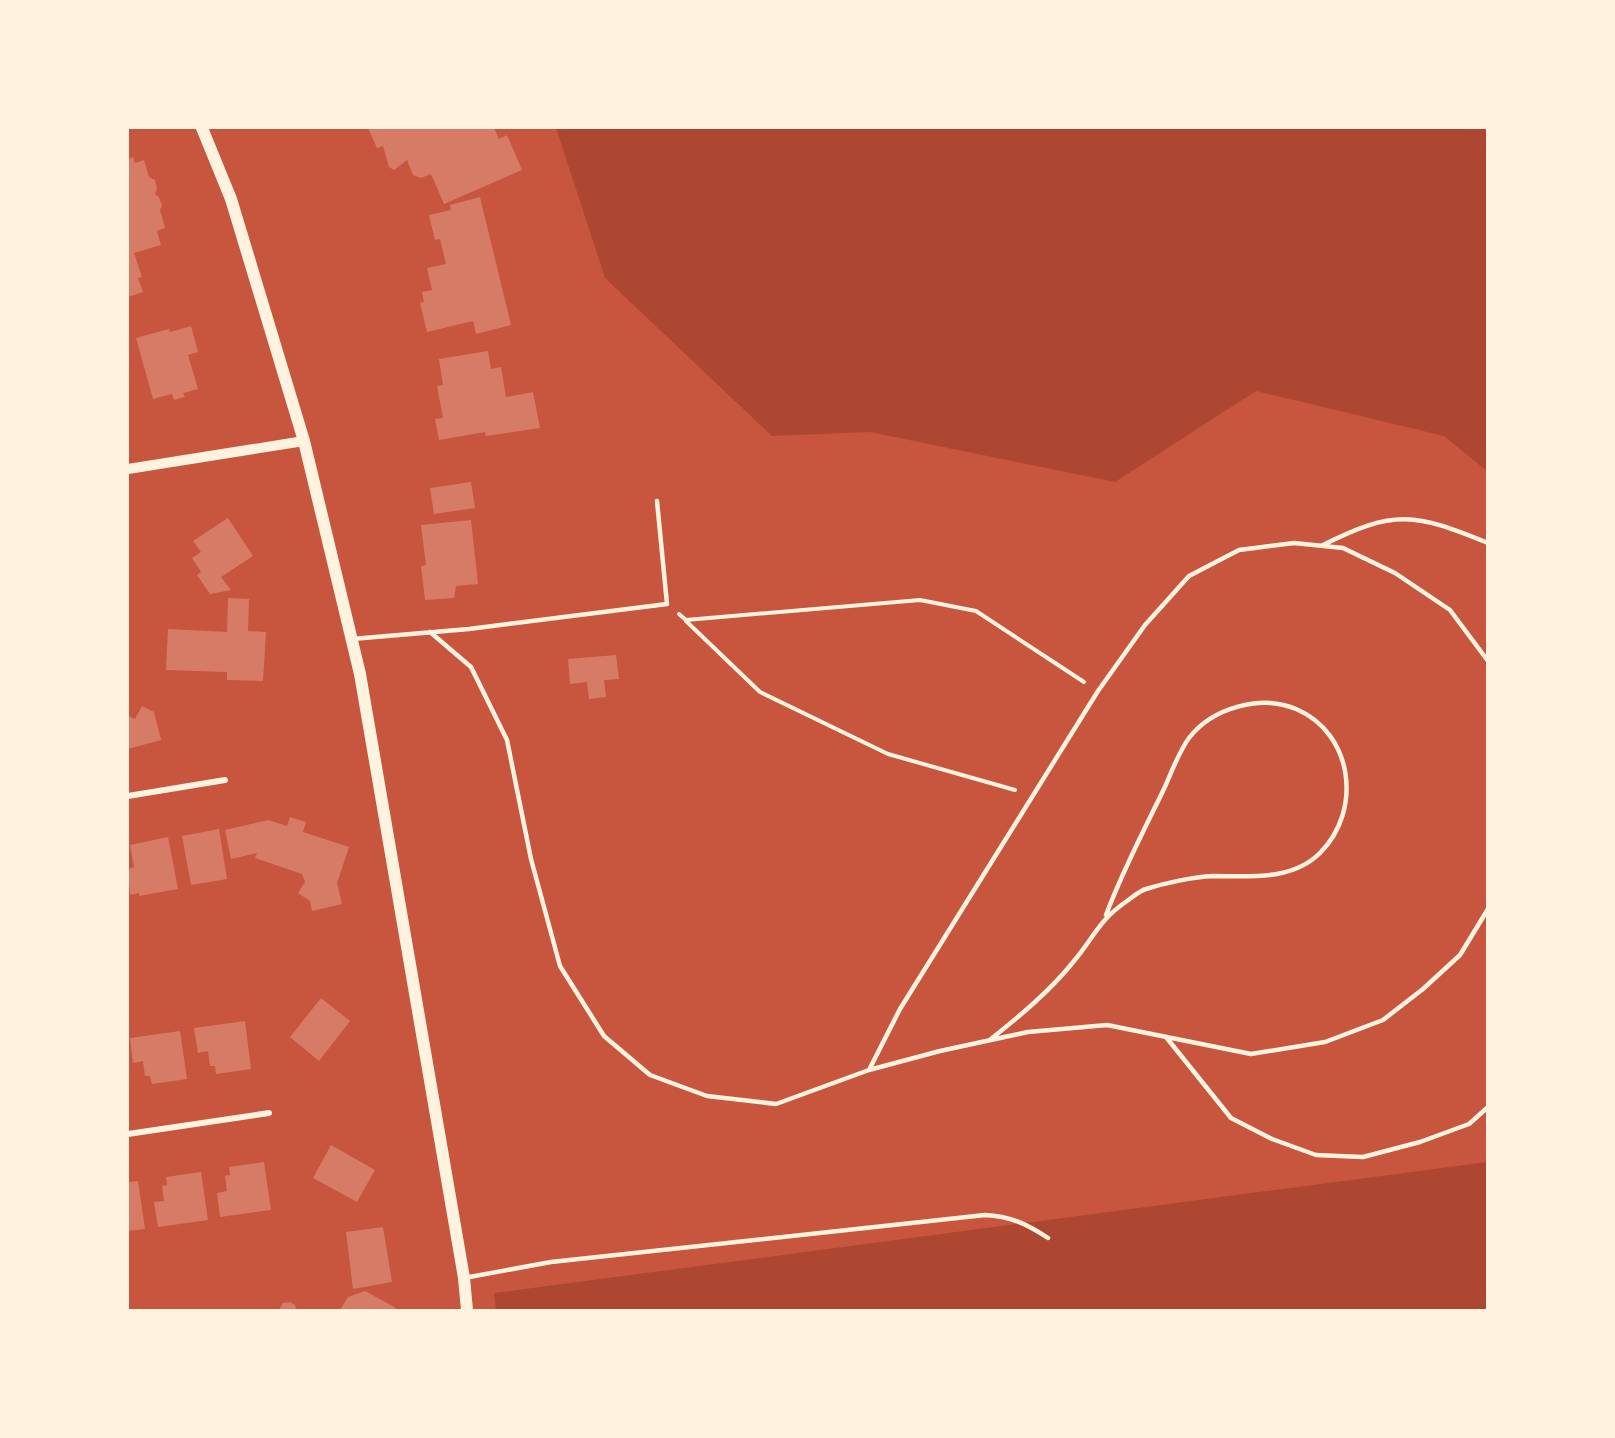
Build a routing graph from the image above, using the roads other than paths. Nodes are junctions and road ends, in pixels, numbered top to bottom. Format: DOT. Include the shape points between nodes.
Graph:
graph roads {
  1 [pos="202,128"];
  2 [pos="304,441"];
  3 [pos="128,469"];
  4 [pos="657,501"];
  5 [pos="1488,543"];
  6 [pos="1322,545"];
  7 [pos="430,632"];
  8 [pos="352,639"];
  9 [pos="1488,661"];
  10 [pos="225,780"];
  11 [pos="128,796"];
  12 [pos="1488,909"];
  13 [pos="1106,915"];
  14 [pos="1166,1037"];
  15 [pos="989,1041"];
  16 [pos="869,1070"];
  17 [pos="1488,1107"];
  18 [pos="269,1113"];
  19 [pos="128,1134"];
  20 [pos="1048,1238"];
  21 [pos="464,1278"];
  22 [pos="467,1311"];
  1 -- 2 [label="main road" via="231,199"];
  2 -- 3 [label="street"];
  2 -- 8 [label="main road"];
  4 -- 7 [label="lane" via="667,604"];
  5 -- 6 [label="lane" via="1442,524 1405,518 1361,526"];
  6 -- 9 [label="lane" via="1342,548 1395,573 1450,610"];
  6 -- 16 [label="lane" via="1294,543 1239,550 1189,576 1145,625 1098,691 900,1009"];
  7 -- 8 [label="lane"];
  7 -- 16 [label="lane" via="471,668 507,740 531,859 560,966 604,1036 650,1075 707,1096 776,1104"];
  8 -- 21 [label="main road"];
  10 -- 11 [label="street"];
  12 -- 14 [label="lane" via="1460,955 1383,1020 1325,1042 1251,1054"];
  13 -- 13 [label="lane" via="1144,889 1210,876 1248,878 1291,871 1319,854 1341,826 1348,788 1341,753 1321,726 1295,708 1261,703 1234,705 1189,738 1118,882"];
  13 -- 15 [label="lane" via="1074,961 1029,1009"];
  14 -- 15 [label="lane" via="1107,1025 1029,1032"];
  14 -- 17 [label="lane" via="1231,1118 1316,1155 1363,1157 1420,1142 1468,1124"];
  15 -- 16 [label="lane"];
  18 -- 19 [label="street"];
  20 -- 21 [label="lane" via="1008,1216 985,1215 551,1262"];
  21 -- 22 [label="main road"];
}
